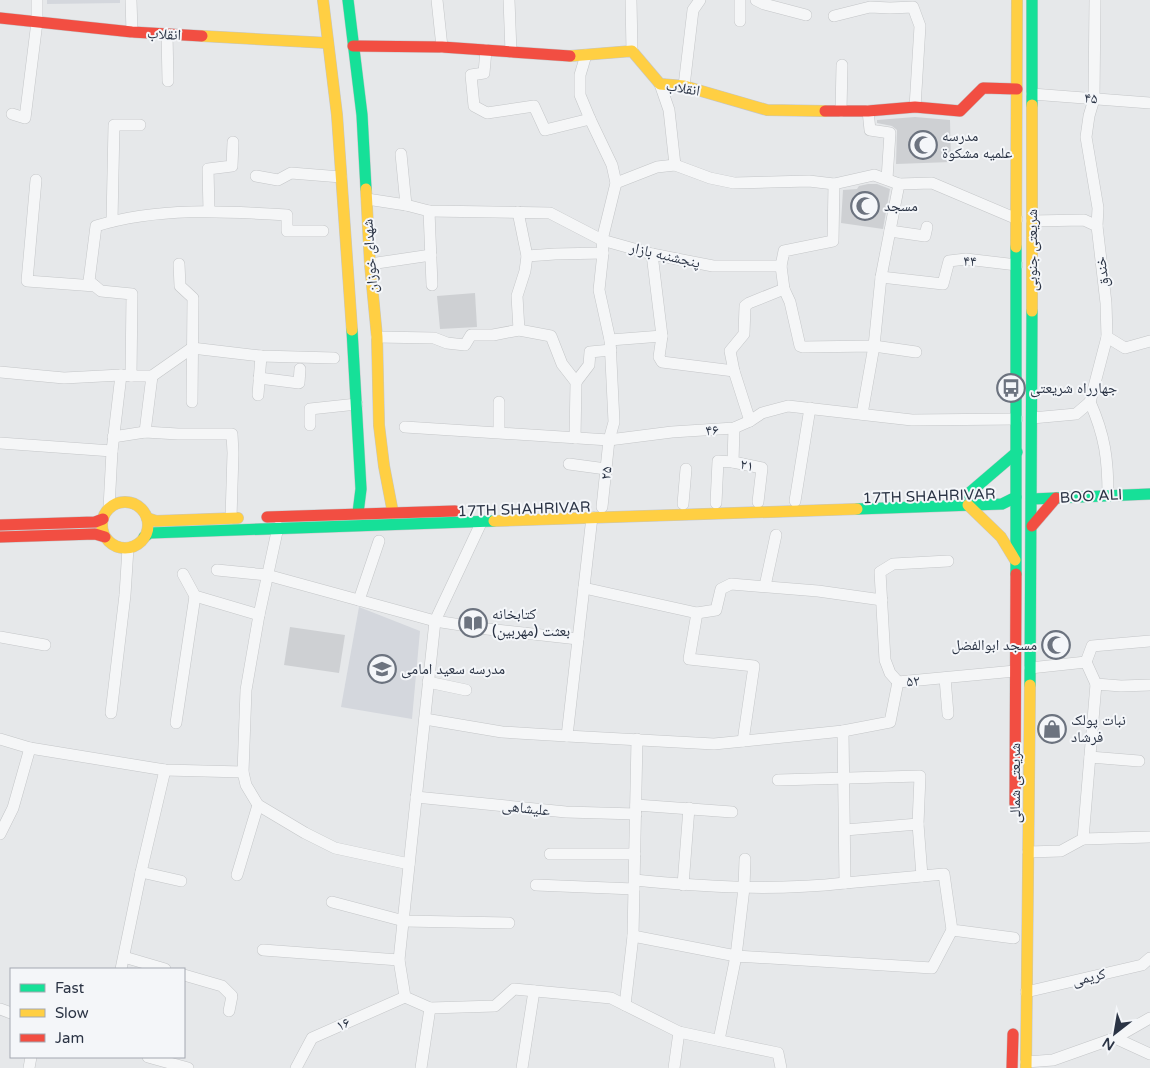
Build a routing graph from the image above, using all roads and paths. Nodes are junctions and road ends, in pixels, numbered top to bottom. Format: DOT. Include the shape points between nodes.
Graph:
graph roads {
  1 [pos="37,0"];
  2 [pos="131,0"];
  3 [pos="323,0"];
  4 [pos="348,0"];
  5 [pos="437,0"];
  6 [pos="509,0"];
  7 [pos="631,0"];
  8 [pos="700,0"];
  9 [pos="740,0"];
  10 [pos="756,0"];
  11 [pos="1016,0"];
  12 [pos="1032,0"];
  13 [pos="1095,0"];
  14 [pos="806,16"];
  15 [pos="834,16"];
  16 [pos="0,18"];
  17 [pos="740,21"];
  18 [pos="38,22"];
  19 [pos="132,32"];
  20 [pos="167,34"];
  21 [pos="328,42"];
  22 [pos="353,46"];
  23 [pos="442,47"];
  24 [pos="486,50"];
  25 [pos="632,51"];
  26 [pos="511,52"];
  27 [pos="586,55"];
  28 [pos="842,65"];
  29 [pos="168,80"];
  30 [pos="660,84"];
  31 [pos="684,86"];
  32 [pos="1017,89"];
  33 [pos="1032,94"];
  34 [pos="1094,99"];
  35 [pos="1150,103"];
  36 [pos="915,107"];
  37 [pos="841,111"];
  38 [pos="868,111"];
  39 [pos="12,114"];
  40 [pos="590,120"];
  41 [pos="140,125"];
  42 [pos="233,142"];
  43 [pos="401,154"];
  44 [pos="675,165"];
  45 [pos="256,176"];
  46 [pos="341,177"];
  47 [pos="36,180"];
  48 [pos="886,180"];
  49 [pos="616,183"];
  50 [pos="834,184"];
  51 [pos="899,184"];
  52 [pos="367,199"];
  53 [pos="406,205"];
  54 [pos="209,211"];
  55 [pos="429,211"];
  56 [pos="518,212"];
  57 [pos="1017,219"];
  58 [pos="112,221"];
  59 [pos="1032,221"];
  60 [pos="927,226"];
  61 [pos="1097,226"];
  62 [pos="323,231"];
  63 [pos="890,231"];
  64 [pos="602,240"];
  65 [pos="603,254"];
  66 [pos="652,254"];
  67 [pos="431,255"];
  68 [pos="527,256"];
  69 [pos="178,264"];
  70 [pos="370,264"];
  71 [pos="1017,265"];
  72 [pos="781,266"];
  73 [pos="881,277"];
  74 [pos="432,285"];
  75 [pos="95,286"];
  76 [pos="784,289"];
  77 [pos="519,330"];
  78 [pos="662,336"];
  79 [pos="377,337"];
  80 [pos="1107,337"];
  81 [pos="1150,341"];
  82 [pos="611,345"];
  83 [pos="874,346"];
  84 [pos="192,348"];
  85 [pos="916,352"];
  86 [pos="261,356"];
  87 [pos="334,358"];
  88 [pos="300,368"];
  89 [pos="734,371"];
  90 [pos="0,372"];
  91 [pos="126,376"];
  92 [pos="152,376"];
  93 [pos="259,378"];
  94 [pos="576,382"];
  95 [pos="258,395"];
  96 [pos="192,402"];
  97 [pos="499,402"];
  98 [pos="1090,402"];
  99 [pos="357,404"];
  100 [pos="810,408"];
  101 [pos="862,414"];
  102 [pos="1032,418"];
  103 [pos="1017,419"];
  104 [pos="750,422"];
  105 [pos="310,425"];
  106 [pos="405,427"];
  107 [pos="734,428"];
  108 [pos="146,432"];
  109 [pos="499,432"];
  110 [pos="113,437"];
  111 [pos="575,438"];
  112 [pos="609,440"];
  113 [pos="1,446"];
  114 [pos="112,451"];
  115 [pos="1017,452"];
  116 [pos="733,462"];
  117 [pos="569,464"];
  118 [pos="372,466"];
  119 [pos="606,469"];
  120 [pos="686,469"];
  121 [pos="1150,494"];
  122 [pos="1108,496"];
  123 [pos="1016,497"];
  124 [pos="1056,498"];
  125 [pos="1032,499"];
  126 [pos="968,500"];
  127 [pos="795,501"];
  128 [pos="758,502"];
  129 [pos="716,503"];
  130 [pos="684,504"];
  131 [pos="602,507"];
  132 [pos="109,508"];
  133 [pos="358,513"];
  134 [pos="393,513"];
  135 [pos="592,517"];
  136 [pos="147,518"];
  137 [pos="231,518"];
  138 [pos="103,519"];
  139 [pos="482,521"];
  140 [pos="0,525"];
  141 [pos="1032,526"];
  142 [pos="278,528"];
  143 [pos="776,535"];
  144 [pos="0,537"];
  145 [pos="105,537"];
  146 [pos="144,538"];
  147 [pos="379,541"];
  148 [pos="128,548"];
  149 [pos="1015,561"];
  150 [pos="948,562"];
  151 [pos="217,570"];
  152 [pos="183,574"];
  153 [pos="268,575"];
  154 [pos="765,586"];
  155 [pos="584,588"];
  156 [pos="195,596"];
  157 [pos="359,600"];
  158 [pos="882,600"];
  159 [pos="698,613"];
  160 [pos="259,615"];
  161 [pos="435,621"];
  162 [pos="0,637"];
  163 [pos="578,638"];
  164 [pos="1150,641"];
  165 [pos="45,645"];
  166 [pos="1086,662"];
  167 [pos="1030,668"];
  168 [pos="1016,671"];
  169 [pos="945,678"];
  170 [pos="428,682"];
  171 [pos="898,682"];
  172 [pos="1096,684"];
  173 [pos="1150,685"];
  174 [pos="466,690"];
  175 [pos="111,713"];
  176 [pos="948,714"];
  177 [pos="425,719"];
  178 [pos="176,723"];
  179 [pos="843,731"];
  180 [pos="567,736"];
  181 [pos="0,739"];
  182 [pos="637,739"];
  183 [pos="743,741"];
  184 [pos="30,748"];
  185 [pos="1090,758"];
  186 [pos="1139,761"];
  187 [pos="165,770"];
  188 [pos="242,772"];
  189 [pos="844,777"];
  190 [pos="778,780"];
  191 [pos="416,797"];
  192 [pos="258,805"];
  193 [pos="689,808"];
  194 [pos="636,809"];
  195 [pos="732,812"];
  196 [pos="1015,812"];
  197 [pos="918,824"];
  198 [pos="844,830"];
  199 [pos="0,834"];
  200 [pos="1150,838"];
  201 [pos="1083,839"];
  202 [pos="1028,852"];
  203 [pos="550,854"];
  204 [pos="635,854"];
  205 [pos="745,859"];
  206 [pos="409,864"];
  207 [pos="142,872"];
  208 [pos="237,875"];
  209 [pos="922,876"];
  210 [pos="181,882"];
  211 [pos="845,883"];
  212 [pos="634,884"];
  213 [pos="536,885"];
  214 [pos="683,885"];
  215 [pos="744,888"];
  216 [pos="332,902"];
  217 [pos="404,920"];
  218 [pos="510,923"];
  219 [pos="952,930"];
  220 [pos="633,936"];
  221 [pos="1014,938"];
  222 [pos="264,950"];
  223 [pos="736,956"];
  224 [pos="124,957"];
  225 [pos="1150,958"];
  226 [pos="399,960"];
  227 [pos="121,968"];
  228 [pos="162,968"];
  229 [pos="185,975"];
  230 [pos="534,991"];
  231 [pos="1026,992"];
  232 [pos="405,997"];
  233 [pos="625,1005"];
  234 [pos="430,1008"];
  235 [pos="229,1012"];
  236 [pos="1150,1018"];
  237 [pos="1013,1021"];
  238 [pos="680,1032"];
  239 [pos="1115,1038"];
  240 [pos="719,1040"];
  241 [pos="1150,1054"];
  242 [pos="152,1058"];
  243 [pos="1026,1065"];
  244 [pos="188,1068"];
  245 [pos="296,1068"];
  246 [pos="421,1068"];
  247 [pos="522,1068"];
  248 [pos="674,1068"];
  249 [pos="781,1068"];
  250 [pos="1012,1068"];
  1 -- 18 [label="street"];
  2 -- 19 [label="street"];
  3 -- 21 [label="main road, شهدای خوزان"];
  4 -- 22 [label="main road, شهدای خوزان"];
  5 -- 23 [label="street"];
  6 -- 26 [label="street"];
  7 -- 25 [label="street"];
  8 -- 31 [label="street" via="694,10"];
  9 -- 17 [label="street"];
  10 -- 14 [label="street"];
  11 -- 32 [label="main road, شریعتی جنوبی"];
  12 -- 33 [label="main road, شریعتی جنوبی"];
  13 -- 34 [label="street, خندق"];
  15 -- 36 [label="street" via="870,7 913,7 920,26"];
  16 -- 18 [label="main road, انقلاب"];
  18 -- 19 [label="main road, انقلاب"];
  18 -- 39 [label="street" via="26,118"];
  19 -- 20 [label="main road, انقلاب"];
  20 -- 21 [label="main road, انقلاب"];
  20 -- 29 [label="street"];
  21 -- 46 [label="main road, شهدای خوزان"];
  22 -- 23 [label="main road"];
  22 -- 52 [label="main road, شهدای خوزان" via="362,115"];
  23 -- 24 [label="main road"];
  24 -- 26 [label="main road"];
  24 -- 40 [label="street" via="484,73 471,75 474,106 486,113 534,106 545,130"];
  25 -- 27 [label="main road"];
  25 -- 30 [label="main road, انقلاب"];
  26 -- 27 [label="main road"];
  27 -- 40 [label="street" via="580,75 580,95"];
  28 -- 37 [label="street"];
  30 -- 31 [label="main road, انقلاب"];
  30 -- 44 [label="street" via="668,110"];
  31 -- 37 [label="main road, انقلاب" via="768,110"];
  32 -- 36 [label="main road, انقلاب" via="983,88 960,111"];
  32 -- 57 [label="main road, شریعتی جنوبی"];
  33 -- 34 [label="street, ۴۵"];
  33 -- 59 [label="main road, شریعتی جنوبی"];
  34 -- 35 [label="street, ۴۵"];
  34 -- 61 [label="street, خندق" via="1086,137 1098,208"];
  36 -- 38 [label="main road, انقلاب"];
  37 -- 38 [label="main road, انقلاب"];
  38 -- 48 [label="street" via="870,130 890,133"];
  40 -- 49 [label="street" via="612,165"];
  41 -- 58 [label="street" via="114,125"];
  42 -- 54 [label="street" via="232,166 208,169"];
  43 -- 53 [label="street"];
  44 -- 49 [label="street" via="657,167"];
  44 -- 50 [label="street" via="734,183"];
  45 -- 46 [label="street" via="278,180 291,174"];
  46 -- 99 [label="main road, شهدای خوزان"];
  47 -- 75 [label="street" via="27,281"];
  48 -- 50 [label="street" via="874,175"];
  48 -- 51 [label="street"];
  49 -- 64 [label="street, ۲۵"];
  50 -- 72 [label="street" via="833,241 784,251"];
  51 -- 57 [label="street" via="932,183"];
  51 -- 63 [label="street"];
  52 -- 53 [label="street, پنجشنبه بازار"];
  52 -- 70 [label="main road, شهدای خوزان"];
  53 -- 55 [label="street, پنجشنبه بازار"];
  54 -- 58 [label="street"];
  54 -- 62 [label="street" via="287,215 287,231"];
  55 -- 56 [label="street, پنجشنبه بازار"];
  55 -- 67 [label="street"];
  56 -- 64 [label="street, پنجشنبه بازار" via="550,213"];
  56 -- 68 [label="street"];
  57 -- 71 [label="main road, شریعتی جنوبی"];
  58 -- 75 [label="street" via="96,226 89,281"];
  59 -- 61 [label="street" via="1084,220"];
  59 -- 102 [label="main road, شریعتی جنوبی"];
  60 -- 63 [label="street" via="925,236"];
  61 -- 80 [label="street, خندق"];
  63 -- 73 [label="street"];
  64 -- 65 [label="street, ۲۵"];
  64 -- 66 [label="street, پنجشنبه بازار"];
  65 -- 68 [label="street"];
  65 -- 82 [label="street, ۲۵" via="598,290"];
  66 -- 72 [label="street, پنجشنبه بازار" via="713,266"];
  66 -- 78 [label="street"];
  67 -- 70 [label="street"];
  67 -- 74 [label="street"];
  68 -- 77 [label="street" via="517,296"];
  69 -- 84 [label="street" via="180,286 193,298"];
  70 -- 79 [label="main road, شهدای خوزان"];
  71 -- 73 [label="street, ۴۴" via="966,259 949,261 943,284"];
  71 -- 103 [label="main road, شریعتی جنوبی"];
  72 -- 76 [label="street"];
  73 -- 83 [label="street"];
  75 -- 91 [label="street" via="101,291 132,294"];
  76 -- 83 [label="street" via="800,346"];
  76 -- 89 [label="street" via="745,306 744,334 730,351"];
  77 -- 79 [label="street" via="471,335 465,345 434,338"];
  77 -- 94 [label="street" via="551,336 562,364"];
  78 -- 82 [label="street"];
  78 -- 89 [label="street" via="659,358 662,362"];
  79 -- 118 [label="main road, شهدای خوزان" via="379,425"];
  80 -- 81 [label="street" via="1125,348"];
  80 -- 98 [label="street, خندق"];
  82 -- 94 [label="street" via="590,352 589,365"];
  82 -- 112 [label="street, ۲۵" via="614,422"];
  83 -- 85 [label="street"];
  83 -- 101 [label="street"];
  84 -- 86 [label="street"];
  84 -- 92 [label="street"];
  84 -- 96 [label="street"];
  86 -- 87 [label="street"];
  86 -- 93 [label="street"];
  88 -- 93 [label="street" via="299,383"];
  89 -- 104 [label="street"];
  90 -- 91 [label="street" via="64,378"];
  91 -- 92 [label="street"];
  91 -- 110 [label="street"];
  92 -- 108 [label="street"];
  93 -- 95 [label="street"];
  94 -- 111 [label="street"];
  97 -- 109 [label="street"];
  98 -- 102 [label="street" via="1076,414"];
  98 -- 122 [label="street" via="1101,426 1108,464"];
  99 -- 105 [label="street" via="310,409"];
  99 -- 118 [label="main road, شهدای خوزان"];
  100 -- 101 [label="street, ۴۶"];
  100 -- 104 [label="street, ۴۶" via="788,406 762,413"];
  100 -- 127 [label="street"];
  101 -- 103 [label="street" via="912,420"];
  102 -- 125 [label="main road, شریعتی جنوبی"];
  103 -- 115 [label="main road, شریعتی جنوبی"];
  104 -- 107 [label="street, ۴۶"];
  106 -- 109 [label="street, ۴۶"];
  107 -- 112 [label="street, ۴۶"];
  107 -- 116 [label="street, ۲۱"];
  108 -- 110 [label="street"];
  108 -- 137 [label="street" via="232,434"];
  109 -- 111 [label="street, ۴۶"];
  110 -- 114 [label="street"];
  111 -- 112 [label="street, ۴۶"];
  112 -- 119 [label="street, ۲۵"];
  113 -- 114 [label="street"];
  114 -- 132 [label="street"];
  115 -- 123 [label="main road, شریعتی جنوبی"];
  115 -- 126 [label="main road"];
  116 -- 128 [label="street, ۲۱" via="762,468"];
  116 -- 129 [label="street" via="718,461"];
  117 -- 119 [label="street"];
  118 -- 133 [label="main road, شهدای خوزان" via="361,489"];
  118 -- 134 [label="main road, شهدای خوزان"];
  119 -- 131 [label="street, ۲۵"];
  120 -- 130 [label="street"];
  121 -- 122 [label="main road, BOO ALI"];
  122 -- 124 [label="main road, BOO ALI"];
  123 -- 125 [label="main road, BOO ALI"];
  123 -- 126 [label="main road, 17TH SHAHRIVAR" via="1002,504"];
  123 -- 149 [label="main road, شریعتی شمالی"];
  124 -- 125 [label="main road, BOO ALI"];
  124 -- 141 [label="main road"];
  125 -- 141 [label="main road, شریعتی شمالی"];
  126 -- 127 [label="main road, 17TH SHAHRIVAR"];
  126 -- 135 [label="main road, 17TH SHAHRIVAR"];
  126 -- 149 [label="main road" via="1009,547"];
  127 -- 128 [label="main road, 17TH SHAHRIVAR"];
  128 -- 129 [label="main road, 17TH SHAHRIVAR"];
  129 -- 130 [label="main road, 17TH SHAHRIVAR"];
  130 -- 131 [label="main road, 17TH SHAHRIVAR"];
  131 -- 134 [label="main road, 17TH SHAHRIVAR"];
  132 -- 136 [label="main road" via="123,502 131,503 138,506"];
  132 -- 138 [label="main road"];
  133 -- 134 [label="main road, 17TH SHAHRIVAR"];
  133 -- 137 [label="main road, 17TH SHAHRIVAR"];
  135 -- 139 [label="main road, 17TH SHAHRIVAR"];
  135 -- 155 [label="street"];
  136 -- 137 [label="main road, 17TH SHAHRIVAR" via="156,521"];
  136 -- 146 [label="main road"];
  138 -- 140 [label="main road" via="95,522"];
  138 -- 145 [label="main road"];
  139 -- 142 [label="main road, 17TH SHAHRIVAR"];
  139 -- 161 [label="street"];
  141 -- 167 [label="main road, شریعتی شمالی"];
  142 -- 146 [label="main road, 17TH SHAHRIVAR" via="150,533"];
  142 -- 153 [label="street"];
  143 -- 154 [label="street"];
  144 -- 145 [label="main road" via="95,534"];
  145 -- 148 [label="main road" via="115,546"];
  146 -- 148 [label="main road"];
  147 -- 157 [label="street"];
  148 -- 175 [label="street"];
  149 -- 168 [label="main road, شریعتی شمالی"];
  150 -- 158 [label="street" via="893,564 880,572"];
  151 -- 153 [label="street"];
  152 -- 156 [label="street"];
  153 -- 157 [label="street"];
  153 -- 160 [label="street"];
  154 -- 158 [label="street"];
  154 -- 159 [label="street" via="732,584 721,589 716,610"];
  155 -- 159 [label="street"];
  155 -- 163 [label="street"];
  156 -- 160 [label="street"];
  156 -- 178 [label="street"];
  157 -- 161 [label="street"];
  158 -- 171 [label="street" via="885,660"];
  159 -- 183 [label="street" via="689,659 754,666"];
  160 -- 188 [label="street" via="246,690"];
  161 -- 163 [label="street"];
  161 -- 170 [label="street"];
  162 -- 165 [label="street"];
  163 -- 180 [label="street"];
  164 -- 166 [label="street" via="1092,646"];
  166 -- 167 [label="street"];
  166 -- 172 [label="street"];
  167 -- 202 [label="main road, شریعتی شمالی"];
  168 -- 169 [label="street, ۵۲"];
  168 -- 196 [label="main road, شریعتی شمالی"];
  169 -- 171 [label="street, ۵۲"];
  169 -- 176 [label="street"];
  170 -- 174 [label="street"];
  170 -- 177 [label="street"];
  171 -- 179 [label="street, ۵۲" via="890,722"];
  172 -- 173 [label="street"];
  172 -- 185 [label="street"];
  177 -- 180 [label="street" via="502,732"];
  177 -- 191 [label="street"];
  179 -- 183 [label="street"];
  179 -- 189 [label="street"];
  180 -- 182 [label="street"];
  181 -- 184 [label="street"];
  182 -- 183 [label="street" via="714,744"];
  182 -- 194 [label="street"];
  184 -- 187 [label="street"];
  184 -- 199 [label="street" via="13,808"];
  185 -- 186 [label="street"];
  185 -- 201 [label="street"];
  187 -- 188 [label="street"];
  187 -- 207 [label="street"];
  188 -- 192 [label="street"];
  189 -- 190 [label="street"];
  189 -- 197 [label="street" via="920,776"];
  189 -- 198 [label="street"];
  191 -- 194 [label="street, علیشاهی" via="566,812"];
  191 -- 206 [label="street"];
  192 -- 206 [label="street" via="335,848"];
  192 -- 208 [label="street"];
  193 -- 194 [label="street, علیشاهی"];
  193 -- 195 [label="street, علیشاهی"];
  193 -- 214 [label="street"];
  194 -- 204 [label="street"];
  197 -- 198 [label="street"];
  197 -- 209 [label="street"];
  198 -- 211 [label="street"];
  200 -- 201 [label="street"];
  201 -- 202 [label="street" via="1061,851"];
  202 -- 231 [label="main road, شریعتی شمالی"];
  203 -- 204 [label="street"];
  204 -- 212 [label="street"];
  205 -- 215 [label="street"];
  206 -- 217 [label="street"];
  207 -- 210 [label="street"];
  207 -- 224 [label="street"];
  209 -- 211 [label="street"];
  209 -- 219 [label="street" via="944,874"];
  211 -- 215 [label="street"];
  212 -- 213 [label="street"];
  212 -- 214 [label="street"];
  212 -- 220 [label="street"];
  214 -- 215 [label="street"];
  215 -- 223 [label="street"];
  216 -- 217 [label="street"];
  217 -- 218 [label="street"];
  217 -- 226 [label="street"];
  219 -- 221 [label="street"];
  219 -- 223 [label="street" via="932,968"];
  220 -- 223 [label="street"];
  220 -- 233 [label="street"];
  222 -- 226 [label="street"];
  223 -- 240 [label="street"];
  224 -- 227 [label="street"];
  224 -- 228 [label="street"];
  225 -- 231 [label="street, کریمی" via="1142,965"];
  226 -- 232 [label="street"];
  229 -- 235 [label="street" via="222,986 232,996"];
  230 -- 233 [label="street" via="611,998"];
  230 -- 234 [label="street" via="514,989 495,1006"];
  230 -- 247 [label="street"];
  231 -- 243 [label="main road, شریعتی شمالی"];
  232 -- 234 [label="street"];
  232 -- 245 [label="street, ۱۶" via="312,1038"];
  233 -- 238 [label="street"];
  234 -- 246 [label="street"];
  236 -- 239 [label="street"];
  237 -- 250 [label="main road"];
  238 -- 240 [label="street"];
  238 -- 248 [label="street"];
  239 -- 241 [label="street"];
  239 -- 243 [label="street" via="1053,1060"];
  240 -- 249 [label="street" via="778,1053"];
  242 -- 244 [label="street"];
}
